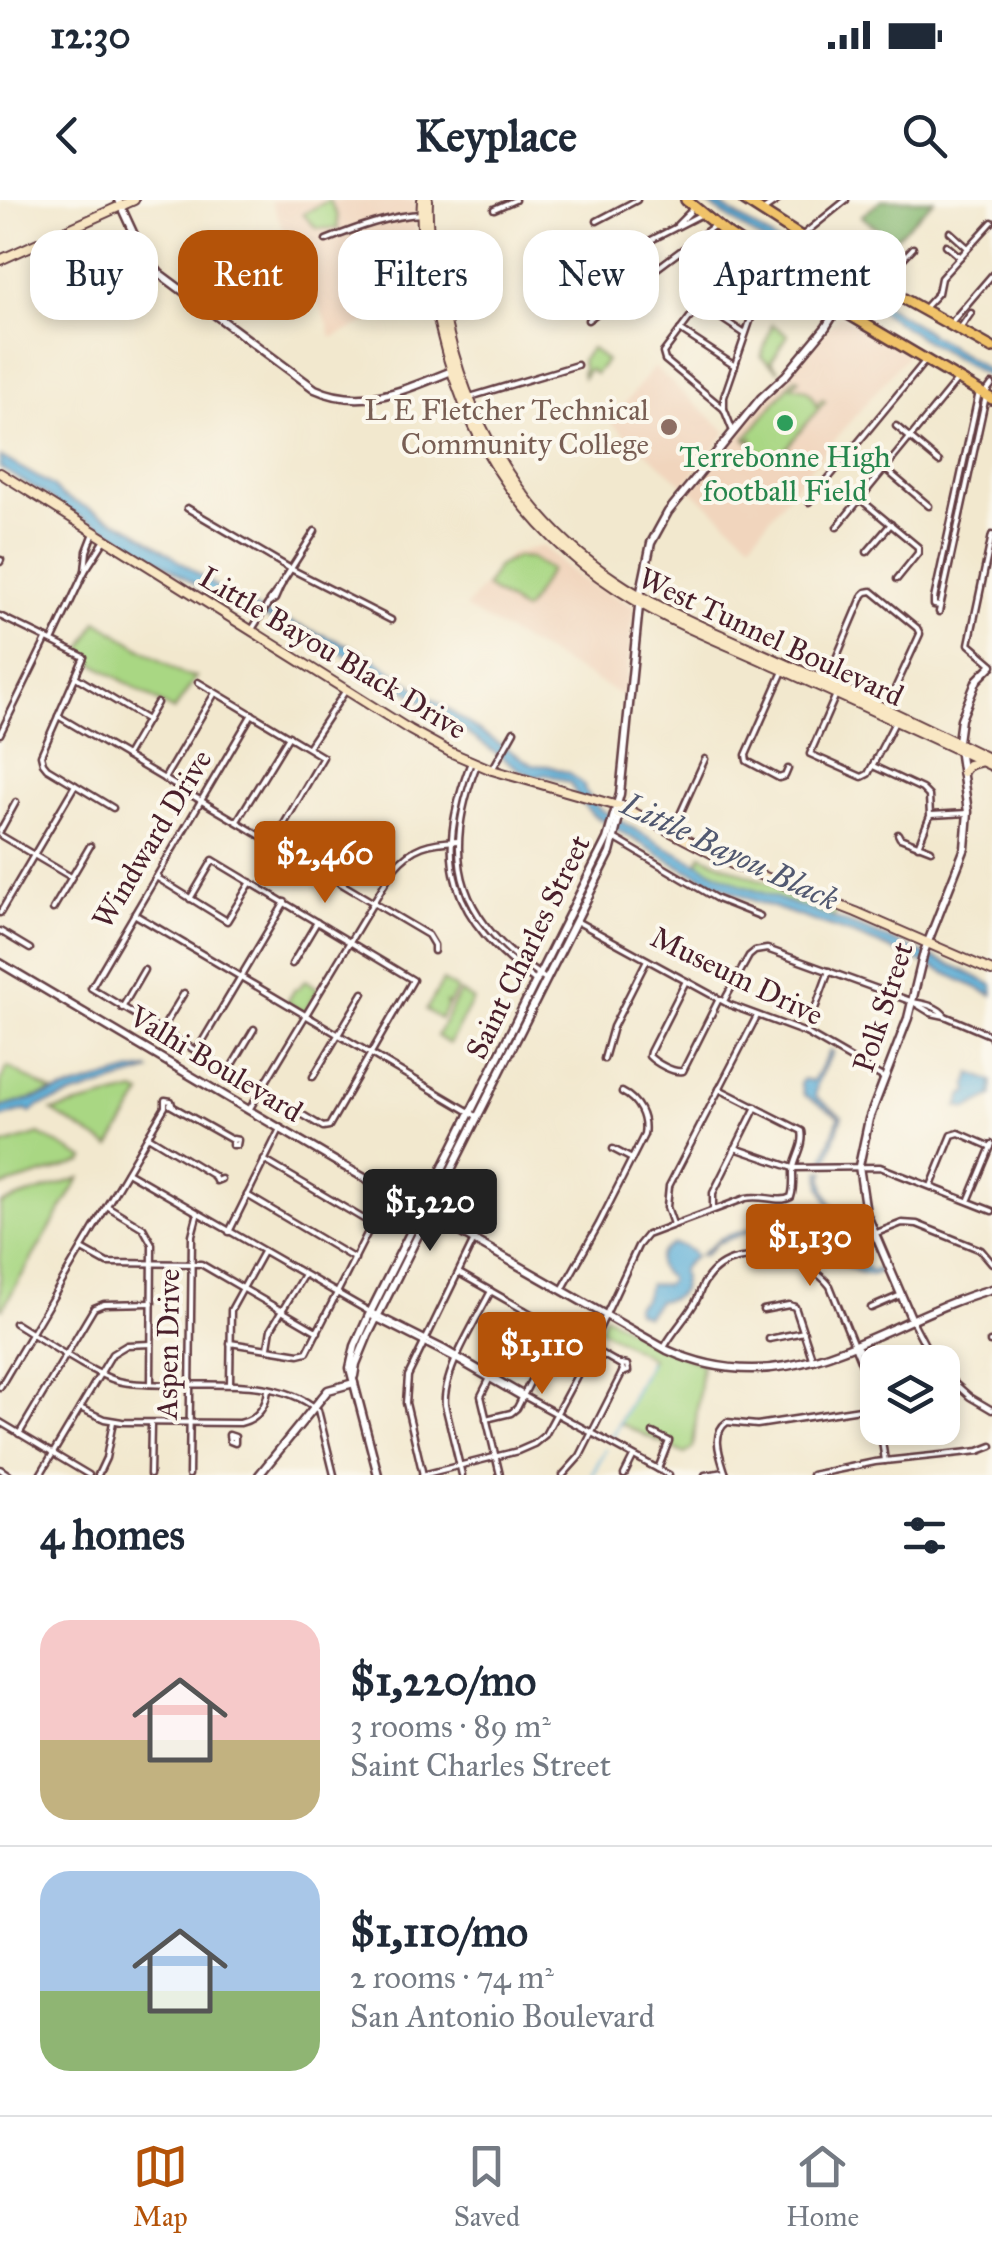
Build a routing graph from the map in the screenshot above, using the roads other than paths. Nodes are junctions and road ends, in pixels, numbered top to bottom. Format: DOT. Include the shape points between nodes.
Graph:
graph roads {
  1 [pos="134,200"];
  2 [pos="425,200"];
  3 [pos="515,200"];
  4 [pos="637,200"];
  5 [pos="745,200"];
  6 [pos="778,200"];
  7 [pos="846,200"];
  8 [pos="120,203"];
  9 [pos="689,203"];
  10 [pos="494,209"];
  11 [pos="761,212"];
  12 [pos="424,214"];
  13 [pos="702,214"];
  14 [pos="597,221"];
  15 [pos="992,222"];
  16 [pos="677,225"];
  17 [pos="715,225"];
  18 [pos="425,230"];
  19 [pos="427,230"];
  20 [pos="722,230"];
  21 [pos="790,230"];
  22 [pos="808,230"];
  23 [pos="950,232"];
  24 [pos="659,235"];
  25 [pos="326,240"];
  26 [pos="946,245"];
  27 [pos="913,248"];
  28 [pos="968,248"];
  29 [pos="906,255"];
  30 [pos="960,257"];
  31 [pos="0,260"];
  32 [pos="659,267"];
  33 [pos="992,274"];
  34 [pos="906,301"];
  35 [pos="922,310"];
  36 [pos="972,312"];
  37 [pos="439,320"];
  38 [pos="445,320"];
  39 [pos="688,320"];
  40 [pos="724,320"];
  41 [pos="750,320"];
  42 [pos="829,320"];
  43 [pos="858,320"];
  44 [pos="954,327"];
  45 [pos="680,330"];
  46 [pos="745,334"];
  47 [pos="992,348"];
  48 [pos="926,360"];
  49 [pos="577,365"];
  50 [pos="734,366"];
  51 [pos="454,369"];
  52 [pos="958,379"];
  53 [pos="992,384"];
  54 [pos="985,395"];
  55 [pos="465,399"];
  56 [pos="724,408"];
  57 [pos="974,414"];
  58 [pos="981,416"];
  59 [pos="896,426"];
  60 [pos="734,432"];
  61 [pos="910,438"];
  62 [pos="870,456"];
  63 [pos="939,462"];
  64 [pos="885,469"];
  65 [pos="0,473"];
  66 [pos="860,499"];
  67 [pos="809,502"];
  68 [pos="928,506"];
  69 [pos="187,508"];
  70 [pos="891,524"];
  71 [pos="837,527"];
  72 [pos="315,531"];
  73 [pos="94,533"];
  74 [pos="992,535"];
  75 [pos="105,540"];
  76 [pos="868,552"];
  77 [pos="291,569"];
  78 [pos="85,571"];
  79 [pos="896,579"];
  80 [pos="639,599"];
  81 [pos="0,616"];
  82 [pos="390,620"];
  83 [pos="251,632"];
  84 [pos="49,640"];
  85 [pos="992,664"];
  86 [pos="785,668"];
  87 [pos="76,677"];
  88 [pos="198,682"];
  89 [pos="826,682"];
  90 [pos="344,689"];
  91 [pos="838,691"];
  92 [pos="216,692"];
  93 [pos="157,703"];
  94 [pos="886,709"];
  95 [pos="252,714"];
  96 [pos="58,716"];
  97 [pos="147,720"];
  98 [pos="896,720"];
  99 [pos="514,731"];
  100 [pos="0,734"];
  101 [pos="289,735"];
  102 [pos="308,747"];
  103 [pos="959,747"];
  104 [pos="126,756"];
  105 [pos="704,758"];
  106 [pos="989,762"];
  107 [pos="474,763"];
  108 [pos="872,766"];
  109 [pos="788,769"];
  110 [pos="492,770"];
  111 [pos="963,772"];
  112 [pos="164,779"];
  113 [pos="75,786"];
  114 [pos="201,800"];
  115 [pos="16,802"];
  116 [pos="113,808"];
  117 [pos="618,810"];
  118 [pos="968,813"];
  119 [pos="930,815"];
  120 [pos="237,821"];
  121 [pos="614,831"];
  122 [pos="672,832"];
  123 [pos="0,833"];
  124 [pos="898,834"];
  125 [pos="454,841"];
  126 [pos="273,843"];
  127 [pos="90,846"];
  128 [pos="918,846"];
  129 [pos="931,850"];
  130 [pos="34,855"];
  131 [pos="156,876"];
  132 [pos="71,877"];
  133 [pos="250,882"];
  134 [pos="190,899"];
  135 [pos="284,902"];
  136 [pos="373,902"];
  137 [pos="53,909"];
  138 [pos="0,912"];
  139 [pos="134,914"];
  140 [pos="760,916"];
  141 [pos="573,919"];
  142 [pos="317,922"];
  143 [pos="0,930"];
  144 [pos="350,940"];
  145 [pos="30,948"];
  146 [pos="926,948"];
  147 [pos="434,950"];
  148 [pos="647,960"];
  149 [pos="0,963"];
  150 [pos="292,964"];
  151 [pos="144,970"];
  152 [pos="829,971"];
  153 [pos="992,971"];
  154 [pos="240,977"];
  155 [pos="542,981"];
  156 [pos="686,981"];
  157 [pos="363,993"];
  158 [pos="184,994"];
  159 [pos="722,1000"];
  160 [pos="913,1002"];
  161 [pos="122,1008"];
  162 [pos="305,1016"];
  163 [pos="757,1016"];
  164 [pos="254,1029"];
  165 [pos="162,1031"];
  166 [pos="806,1032"];
  167 [pos="338,1035"];
  168 [pos="992,1039"];
  169 [pos="196,1052"];
  170 [pos="371,1054"];
  171 [pos="604,1059"];
  172 [pos="229,1071"];
  173 [pos="313,1077"];
  174 [pos="884,1078"];
  175 [pos="720,1089"];
  176 [pos="262,1090"];
  177 [pos="622,1092"];
  178 [pos="756,1106"];
  179 [pos="249,1110"];
  180 [pos="474,1115"];
  181 [pos="281,1128"];
  182 [pos="148,1136"];
  183 [pos="232,1140"];
  184 [pos="991,1145"];
  185 [pos="735,1148"];
  186 [pos="613,1149"];
  187 [pos="264,1160"];
  188 [pos="632,1160"];
  189 [pos="859,1166"];
  190 [pos="793,1168"];
  191 [pos="127,1172"];
  192 [pos="221,1179"];
  193 [pos="931,1186"];
  194 [pos="247,1195"];
  195 [pos="968,1202"];
  196 [pos="409,1203"];
  197 [pos="106,1206"];
  198 [pos="713,1210"];
  199 [pos="992,1211"];
  200 [pos="426,1212"];
  201 [pos="198,1214"];
  202 [pos="672,1224"];
  203 [pos="415,1226"];
  204 [pos="228,1232"];
  205 [pos="874,1234"];
  206 [pos="474,1240"];
  207 [pos="82,1249"];
  208 [pos="263,1252"];
  209 [pos="355,1259"];
  210 [pos="992,1263"];
  211 [pos="152,1264"];
  212 [pos="191,1264"];
  213 [pos="458,1272"];
  214 [pos="302,1276"];
  215 [pos="242,1287"];
  216 [pos="992,1289"];
  217 [pos="562,1290"];
  218 [pos="491,1291"];
  219 [pos="337,1295"];
  220 [pos="901,1296"];
  221 [pos="152,1304"];
  222 [pos="872,1308"];
  223 [pos="282,1310"];
  224 [pos="524,1310"];
  225 [pos="763,1310"];
  226 [pos="373,1315"];
  227 [pos="605,1315"];
  228 [pos="912,1320"];
  229 [pos="16,1323"];
  230 [pos="557,1329"];
  231 [pos="318,1332"];
  232 [pos="804,1332"];
  233 [pos="32,1333"];
  234 [pos="769,1339"];
  235 [pos="424,1340"];
  236 [pos="230,1343"];
  237 [pos="151,1344"];
  238 [pos="854,1344"];
  239 [pos="923,1345"];
  240 [pos="591,1348"];
  241 [pos="663,1348"];
  242 [pos="267,1349"];
  243 [pos="860,1350"];
  244 [pos="66,1353"];
  245 [pos="458,1358"];
  246 [pos="813,1361"];
  247 [pos="100,1373"];
  248 [pos="490,1377"];
  249 [pos="151,1383"];
  250 [pos="354,1383"];
  251 [pos="190,1384"];
  252 [pos="230,1384"];
  253 [pos="0,1387"];
  254 [pos="960,1389"];
  255 [pos="268,1390"];
  256 [pos="524,1396"];
  257 [pos="315,1407"];
  258 [pos="860,1407"];
  259 [pos="80,1408"];
  260 [pos="992,1410"];
  261 [pos="557,1415"];
  262 [pos="486,1419"];
  263 [pos="113,1421"];
  264 [pos="0,1422"];
  265 [pos="151,1423"];
  266 [pos="190,1424"];
  267 [pos="229,1424"];
  268 [pos="652,1432"];
  269 [pos="19,1434"];
  270 [pos="590,1434"];
  271 [pos="230,1435"];
  272 [pos="882,1445"];
  273 [pos="992,1446"];
  274 [pos="53,1454"];
  275 [pos="496,1457"];
  276 [pos="633,1457"];
  277 [pos="884,1462"];
  278 [pos="460,1466"];
  279 [pos="0,1469"];
  280 [pos="658,1469"];
  281 [pos="725,1473"];
  282 [pos="10,1475"];
  283 [pos="40,1475"];
  284 [pos="89,1475"];
  285 [pos="98,1475"];
  286 [pos="150,1475"];
  287 [pos="190,1475"];
  288 [pos="259,1475"];
  289 [pos="334,1475"];
  290 [pos="378,1475"];
  291 [pos="423,1475"];
  292 [pos="462,1475"];
  293 [pos="500,1475"];
  294 [pos="562,1475"];
  295 [pos="624,1475"];
  296 [pos="668,1475"];
  297 [pos="705,1475"];
  298 [pos="812,1475"];
  1 -- 8 [label="main road"];
  2 -- 12 [label="main road, West Tunnel Boulevard"];
  3 -- 10 [label="street"];
  4 -- 14 [label="street"];
  5 -- 11 [label="main road"];
  6 -- 11 [label="street"];
  7 -- 22 [label="street"];
  8 -- 31 [label="main road"];
  8 -- 51 [label="street" via="160,274 315,389 340,398 373,398"];
  9 -- 13 [label="main road"];
  9 -- 16 [label="street"];
  11 -- 21 [label="main road"];
  12 -- 18 [label="main road, West Tunnel Boulevard"];
  12 -- 19 [label="main road, West Tunnel Boulevard"];
  12 -- 25 [label="street"];
  13 -- 16 [label="street"];
  13 -- 17 [label="main road"];
  15 -- 28 [label="street"];
  16 -- 24 [label="street"];
  17 -- 20 [label="main road"];
  17 -- 32 [label="street"];
  23 -- 28 [label="street"];
  26 -- 30 [label="street"];
  27 -- 29 [label="street"];
  28 -- 30 [label="street"];
  30 -- 35 [label="street"];
  33 -- 44 [label="street"];
  34 -- 35 [label="main road"];
  35 -- 44 [label="main road"];
  36 -- 44 [label="street"];
  37 -- 51 [label="main road, West Tunnel Boulevard"];
  38 -- 51 [label="main road, West Tunnel Boulevard"];
  39 -- 45 [label="street"];
  40 -- 46 [label="street"];
  41 -- 46 [label="street"];
  42 -- 60 [label="street"];
  43 -- 48 [label="main road"];
  44 -- 47 [label="main road"];
  45 -- 50 [label="street"];
  45 -- 56 [label="street" via="665,360"];
  46 -- 50 [label="street"];
  48 -- 52 [label="main road"];
  48 -- 67 [label="street"];
  49 -- 55 [label="street"];
  50 -- 56 [label="street"];
  51 -- 55 [label="main road, West Tunnel Boulevard"];
  52 -- 54 [label="main road"];
  52 -- 61 [label="street"];
  53 -- 54 [label="street"];
  54 -- 57 [label="street"];
  54 -- 58 [label="street"];
  55 -- 80 [label="main road, West Tunnel Boulevard" via="532,506"];
  56 -- 60 [label="street"];
  57 -- 58 [label="street"];
  57 -- 58 [label="street" via="934,599 939,609"];
  59 -- 61 [label="street"];
  60 -- 80 [label="street" via="661,523"];
  61 -- 63 [label="street"];
  61 -- 64 [label="street"];
  62 -- 64 [label="street"];
  64 -- 66 [label="street"];
  64 -- 68 [label="street"];
  65 -- 73 [label="main road, Little Bayou Black Drive"];
  66 -- 70 [label="street"];
  66 -- 71 [label="street"];
  69 -- 77 [label="street"];
  70 -- 76 [label="street"];
  70 -- 79 [label="street" via="919,549"];
  72 -- 77 [label="street"];
  73 -- 75 [label="main road, Little Bayou Black Drive"];
  73 -- 78 [label="street"];
  74 -- 85 [label="street" via="969,644"];
  75 -- 78 [label="street"];
  75 -- 83 [label="main road, Little Bayou Black Drive"];
  77 -- 82 [label="street"];
  77 -- 83 [label="street"];
  78 -- 84 [label="street"];
  80 -- 86 [label="main road, West Tunnel Boulevard"];
  80 -- 117 [label="street"];
  81 -- 84 [label="street"];
  83 -- 90 [label="main road, Little Bayou Black Drive"];
  84 -- 87 [label="street" via="84,657"];
  84 -- 100 [label="street"];
  85 -- 103 [label="street, Polk Street" via="970,693"];
  86 -- 89 [label="main road, West Tunnel Boulevard"];
  86 -- 91 [label="main road, West Tunnel Boulevard"];
  86 -- 109 [label="street" via="746,761 780,778"];
  87 -- 96 [label="street"];
  87 -- 97 [label="street"];
  88 -- 92 [label="street"];
  89 -- 91 [label="main road, West Tunnel Boulevard"];
  89 -- 94 [label="street" via="864,595 875,592 920,634"];
  90 -- 102 [label="street"];
  90 -- 107 [label="main road, Little Bayou Black Drive"];
  91 -- 94 [label="main road, West Tunnel Boulevard"];
  91 -- 98 [label="main road, West Tunnel Boulevard"];
  91 -- 108 [label="street" via="810,754 862,777"];
  92 -- 95 [label="street"];
  92 -- 112 [label="street"];
  93 -- 97 [label="street"];
  94 -- 103 [label="main road, West Tunnel Boulevard"];
  95 -- 101 [label="street"];
  95 -- 114 [label="street, Windward Drive"];
  96 -- 104 [label="street"];
  96 -- 113 [label="street" via="43,763"];
  97 -- 104 [label="street"];
  98 -- 103 [label="main road, West Tunnel Boulevard"];
  98 -- 108 [label="street"];
  99 -- 110 [label="street"];
  101 -- 102 [label="street"];
  101 -- 120 [label="street"];
  102 -- 126 [label="street" via="322,758"];
  103 -- 106 [label="main road, West Tunnel Boulevard"];
  103 -- 111 [label="street, Polk Street"];
  104 -- 112 [label="street"];
  105 -- 122 [label="street"];
  106 -- 111 [label="main road" via="971,763"];
  107 -- 110 [label="main road, Little Bayou Black Drive"];
  107 -- 125 [label="street"];
  108 -- 119 [label="street" via="926,792"];
  110 -- 117 [label="main road, Little Bayou Black Drive"];
  111 -- 118 [label="street, Polk Street"];
  112 -- 114 [label="street"];
  113 -- 116 [label="street"];
  113 -- 130 [label="street"];
  114 -- 120 [label="street"];
  114 -- 131 [label="street, Windward Drive"];
  115 -- 123 [label="street"];
  117 -- 121 [label="street, Saint Charles Street"];
  117 -- 122 [label="main road, Little Bayou Black Drive"];
  118 -- 119 [label="street"];
  118 -- 146 [label="street, Polk Street" via="962,855"];
  119 -- 128 [label="street"];
  120 -- 126 [label="street"];
  121 -- 140 [label="street" via="724,902"];
  121 -- 141 [label="street, Saint Charles Street"];
  122 -- 146 [label="main road, Little Bayou Black Drive"];
  123 -- 130 [label="street"];
  124 -- 128 [label="street"];
  125 -- 136 [label="street" via="407,854"];
  125 -- 155 [label="street" via="478,916"];
  126 -- 136 [label="street"];
  127 -- 132 [label="street"];
  128 -- 129 [label="street"];
  130 -- 132 [label="street"];
  130 -- 138 [label="street"];
  131 -- 134 [label="street"];
  131 -- 139 [label="street, Windward Drive"];
  132 -- 137 [label="street"];
  133 -- 134 [label="street" via="213,860"];
  133 -- 134 [label="street" via="227,921"];
  133 -- 135 [label="street"];
  135 -- 142 [label="street"];
  135 -- 154 [label="street"];
  136 -- 144 [label="street"];
  136 -- 147 [label="street" via="428,935"];
  139 -- 154 [label="street"];
  139 -- 161 [label="street, Windward Drive" via="91,988"];
  141 -- 148 [label="street, Museum Drive"];
  141 -- 155 [label="street, Saint Charles Street"];
  142 -- 144 [label="street"];
  142 -- 150 [label="street"];
  143 -- 145 [label="street"];
  144 -- 162 [label="street"];
  144 -- 170 [label="street" via="413,980"];
  146 -- 153 [label="main road, Little Bayou Black Drive"];
  146 -- 160 [label="street, Polk Street"];
  148 -- 156 [label="street, Museum Drive"];
  148 -- 171 [label="street"];
  149 -- 179 [label="street, Valhi Boulevard"];
  151 -- 161 [label="street"];
  152 -- 159 [label="street" via="761,949 748,956"];
  152 -- 160 [label="street"];
  152 -- 166 [label="street"];
  154 -- 162 [label="street"];
  154 -- 169 [label="street"];
  155 -- 180 [label="street, Saint Charles Street"];
  156 -- 159 [label="street, Museum Drive"];
  156 -- 159 [label="street" via="649,1054 652,1060 682,1070"];
  157 -- 167 [label="street"];
  158 -- 165 [label="street"];
  159 -- 163 [label="street, Museum Drive"];
  160 -- 168 [label="street"];
  160 -- 174 [label="street, Polk Street"];
  161 -- 165 [label="street"];
  162 -- 167 [label="street"];
  162 -- 176 [label="street"];
  163 -- 166 [label="street, Museum Drive"];
  163 -- 175 [label="street"];
  164 -- 172 [label="street"];
  165 -- 169 [label="street"];
  166 -- 174 [label="street, Museum Drive"];
  167 -- 170 [label="street"];
  167 -- 173 [label="street"];
  169 -- 172 [label="street"];
  170 -- 176 [label="street" via="326,1127"];
  170 -- 180 [label="street"];
  172 -- 176 [label="street"];
  174 -- 189 [label="street, Polk Street"];
  175 -- 178 [label="street"];
  175 -- 202 [label="street" via="668,1190"];
  176 -- 179 [label="street"];
  177 -- 188 [label="street" via="638,1102 645,1126"];
  178 -- 185 [label="street"];
  178 -- 190 [label="street" via="802,1131"];
  179 -- 181 [label="street, Valhi Boulevard"];
  180 -- 200 [label="street, Saint Charles Street"];
  181 -- 187 [label="street"];
  181 -- 196 [label="street, Valhi Boulevard"];
  182 -- 183 [label="street" via="168,1106"];
  182 -- 191 [label="street"];
  182 -- 192 [label="street"];
  184 -- 193 [label="street" via="952,1134"];
  184 -- 195 [label="street"];
  185 -- 190 [label="street"];
  185 -- 198 [label="street" via="712,1194"];
  186 -- 188 [label="street"];
  187 -- 194 [label="street"];
  187 -- 209 [label="street" via="372,1224"];
  188 -- 217 [label="street"];
  189 -- 190 [label="street"];
  189 -- 193 [label="street"];
  189 -- 205 [label="street, Polk Street"];
  190 -- 198 [label="street" via="789,1199 752,1196"];
  191 -- 197 [label="street"];
  191 -- 201 [label="street"];
  193 -- 195 [label="street"];
  194 -- 204 [label="street"];
  194 -- 209 [label="street"];
  195 -- 199 [label="street"];
  196 -- 200 [label="street, Valhi Boulevard"];
  196 -- 203 [label="street"];
  197 -- 207 [label="street"];
  197 -- 211 [label="street" via="147,1232"];
  198 -- 202 [label="street"];
  200 -- 203 [label="street, Saint Charles Street"];
  200 -- 206 [label="street, Valhi Boulevard"];
  200 -- 226 [label="street, Saint Charles Street"];
  201 -- 204 [label="street"];
  201 -- 212 [label="street, Aspen Drive"];
  202 -- 227 [label="street" via="641,1242"];
  203 -- 226 [label="street, Saint Charles Street"];
  204 -- 208 [label="street"];
  205 -- 210 [label="street" via="902,1222 917,1224 980,1250"];
  205 -- 220 [label="street, Polk Street"];
  206 -- 213 [label="street"];
  206 -- 217 [label="street, Valhi Boulevard"];
  207 -- 211 [label="street" via="107,1262"];
  207 -- 233 [label="street"];
  208 -- 214 [label="street"];
  208 -- 215 [label="street"];
  209 -- 219 [label="street"];
  211 -- 212 [label="street"];
  211 -- 221 [label="street"];
  212 -- 215 [label="street"];
  212 -- 251 [label="street, Aspen Drive"];
  213 -- 218 [label="street"];
  213 -- 235 [label="street"];
  214 -- 219 [label="street"];
  214 -- 223 [label="street"];
  215 -- 223 [label="street"];
  215 -- 236 [label="street" via="231,1310"];
  216 -- 228 [label="street, Valhi Boulevard"];
  217 -- 227 [label="street, Valhi Boulevard"];
  218 -- 224 [label="street"];
  218 -- 245 [label="street"];
  219 -- 226 [label="street"];
  219 -- 231 [label="street"];
  220 -- 222 [label="street"];
  220 -- 228 [label="street, Polk Street"];
  221 -- 237 [label="street"];
  221 -- 244 [label="street" via="97,1306"];
  223 -- 231 [label="street"];
  223 -- 242 [label="street"];
  224 -- 230 [label="street"];
  224 -- 248 [label="street"];
  225 -- 232 [label="street" via="792,1306"];
  226 -- 235 [label="street"];
  226 -- 250 [label="street, Saint Charles Street" via="350,1368"];
  227 -- 240 [label="street"];
  227 -- 241 [label="street, Valhi Boulevard"];
  228 -- 238 [label="street, Valhi Boulevard"];
  228 -- 239 [label="street, Polk Street"];
  229 -- 233 [label="street"];
  230 -- 240 [label="street"];
  230 -- 256 [label="street"];
  231 -- 242 [label="street" via="305,1354"];
  232 -- 234 [label="street"];
  232 -- 246 [label="street"];
  233 -- 244 [label="street"];
  233 -- 253 [label="street"];
  235 -- 245 [label="street"];
  235 -- 291 [label="street" via="406,1396"];
  236 -- 242 [label="street"];
  236 -- 252 [label="street"];
  237 -- 247 [label="street" via="120,1347"];
  237 -- 249 [label="street"];
  238 -- 241 [label="street" via="821,1275 784,1260 745,1257 708,1278"];
  238 -- 243 [label="street"];
  238 -- 246 [label="street, Valhi Boulevard"];
  240 -- 261 [label="street"];
  240 -- 270 [label="street" via="623,1368"];
  241 -- 246 [label="street, Valhi Boulevard" via="740,1370"];
  244 -- 247 [label="street"];
  244 -- 269 [label="street"];
  245 -- 248 [label="street"];
  245 -- 278 [label="street" via="444,1399"];
  247 -- 249 [label="street"];
  247 -- 259 [label="street"];
  248 -- 256 [label="street"];
  248 -- 262 [label="street" via="480,1396"];
  249 -- 251 [label="street"];
  250 -- 257 [label="street" via="328,1390"];
  250 -- 290 [label="street, Saint Charles Street"];
  251 -- 252 [label="street"];
  251 -- 266 [label="street, Aspen Drive"];
  252 -- 255 [label="street"];
  254 -- 260 [label="street"];
  255 -- 257 [label="street"];
  255 -- 267 [label="street" via="258,1414"];
  256 -- 261 [label="street"];
  256 -- 262 [label="street" via="511,1413"];
  257 -- 288 [label="street"];
  257 -- 289 [label="street"];
  258 -- 281 [label="street" via="767,1424 727,1422 718,1436"];
  259 -- 263 [label="street"];
  259 -- 274 [label="street"];
  261 -- 270 [label="street"];
  261 -- 275 [label="street" via="534,1444"];
  262 -- 275 [label="street"];
  263 -- 265 [label="street"];
  263 -- 285 [label="street"];
  264 -- 269 [label="street"];
  265 -- 266 [label="street"];
  265 -- 286 [label="street"];
  266 -- 267 [label="street"];
  266 -- 287 [label="street, Aspen Drive"];
  267 -- 271 [label="street"];
  268 -- 280 [label="street" via="669,1441"];
  269 -- 274 [label="street"];
  270 -- 276 [label="street"];
  270 -- 294 [label="street"];
  272 -- 277 [label="street"];
  273 -- 277 [label="street"];
  274 -- 283 [label="street"];
  274 -- 284 [label="street"];
  275 -- 278 [label="street"];
  275 -- 293 [label="street"];
  276 -- 280 [label="street"];
  276 -- 295 [label="street"];
  277 -- 298 [label="street"];
  278 -- 291 [label="street"];
  278 -- 292 [label="street"];
  279 -- 282 [label="street"];
  280 -- 296 [label="street"];
  281 -- 297 [label="street"];
}
